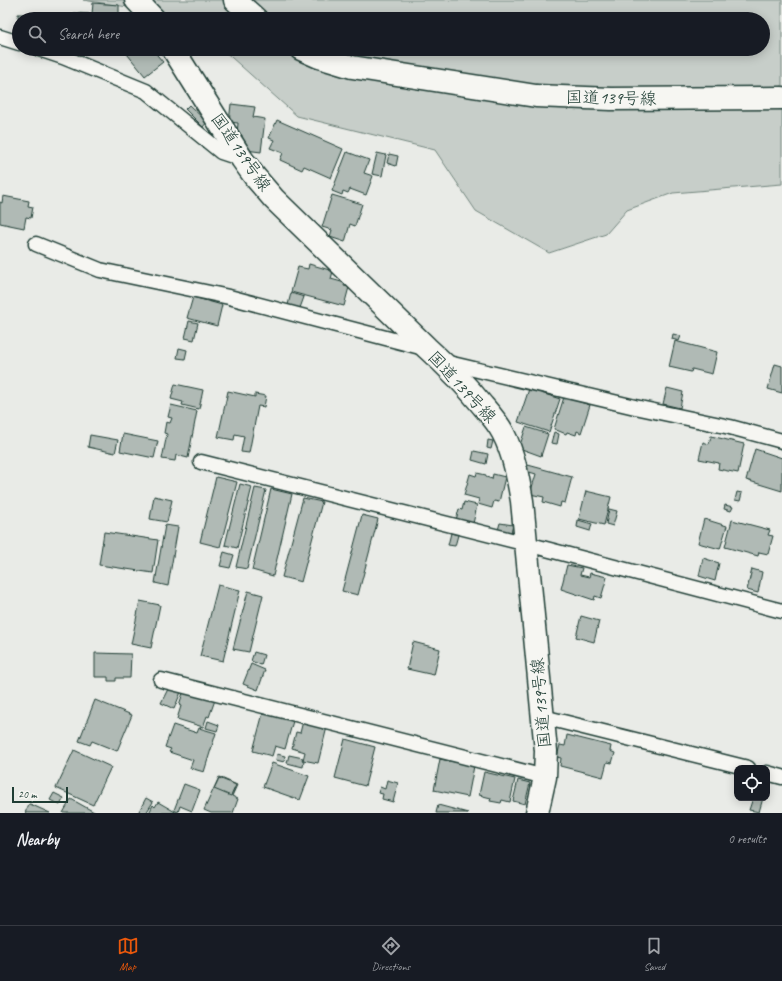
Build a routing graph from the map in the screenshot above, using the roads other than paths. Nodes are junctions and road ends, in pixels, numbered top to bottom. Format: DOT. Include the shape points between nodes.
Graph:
graph roads {
  1 [pos="136,0"];
  2 [pos="235,0"];
  3 [pos="147,12"];
  4 [pos="248,12"];
  5 [pos="0,37"];
  6 [pos="12,41"];
  7 [pos="60,56"];
  8 [pos="177,56"];
  9 [pos="315,56"];
  10 [pos="782,98"];
  11 [pos="242,159"];
  12 [pos="36,244"];
  13 [pos="434,355"];
  14 [pos="782,440"];
  15 [pos="201,462"];
  16 [pos="527,544"];
  17 [pos="782,611"];
  18 [pos="161,680"];
  19 [pos="543,717"];
  20 [pos="736,765"];
  21 [pos="770,774"];
  22 [pos="782,776"];
  23 [pos="545,777"];
  24 [pos="537,813"];
  1 -- 3 [label="highway"];
  2 -- 4 [label="highway"];
  5 -- 6 [label="street"];
  7 -- 11 [label="street" via="146,91 221,152"];
  8 -- 11 [label="highway, 国道139号線"];
  9 -- 10 [label="highway, 国道139号線" via="352,68 536,96 611,99"];
  11 -- 13 [label="highway, 国道139号線" via="274,199"];
  12 -- 13 [label="street" via="100,270 229,297"];
  13 -- 14 [label="street" via="636,407"];
  13 -- 16 [label="highway, 国道139号線" via="469,389 503,432 517,475"];
  15 -- 16 [label="street"];
  16 -- 17 [label="street"];
  16 -- 19 [label="highway, 国道139号線"];
  18 -- 23 [label="street"];
  19 -- 20 [label="street"];
  19 -- 23 [label="highway, 国道139号線"];
  21 -- 22 [label="street"];
  23 -- 24 [label="highway, 国道139号線"];
}
